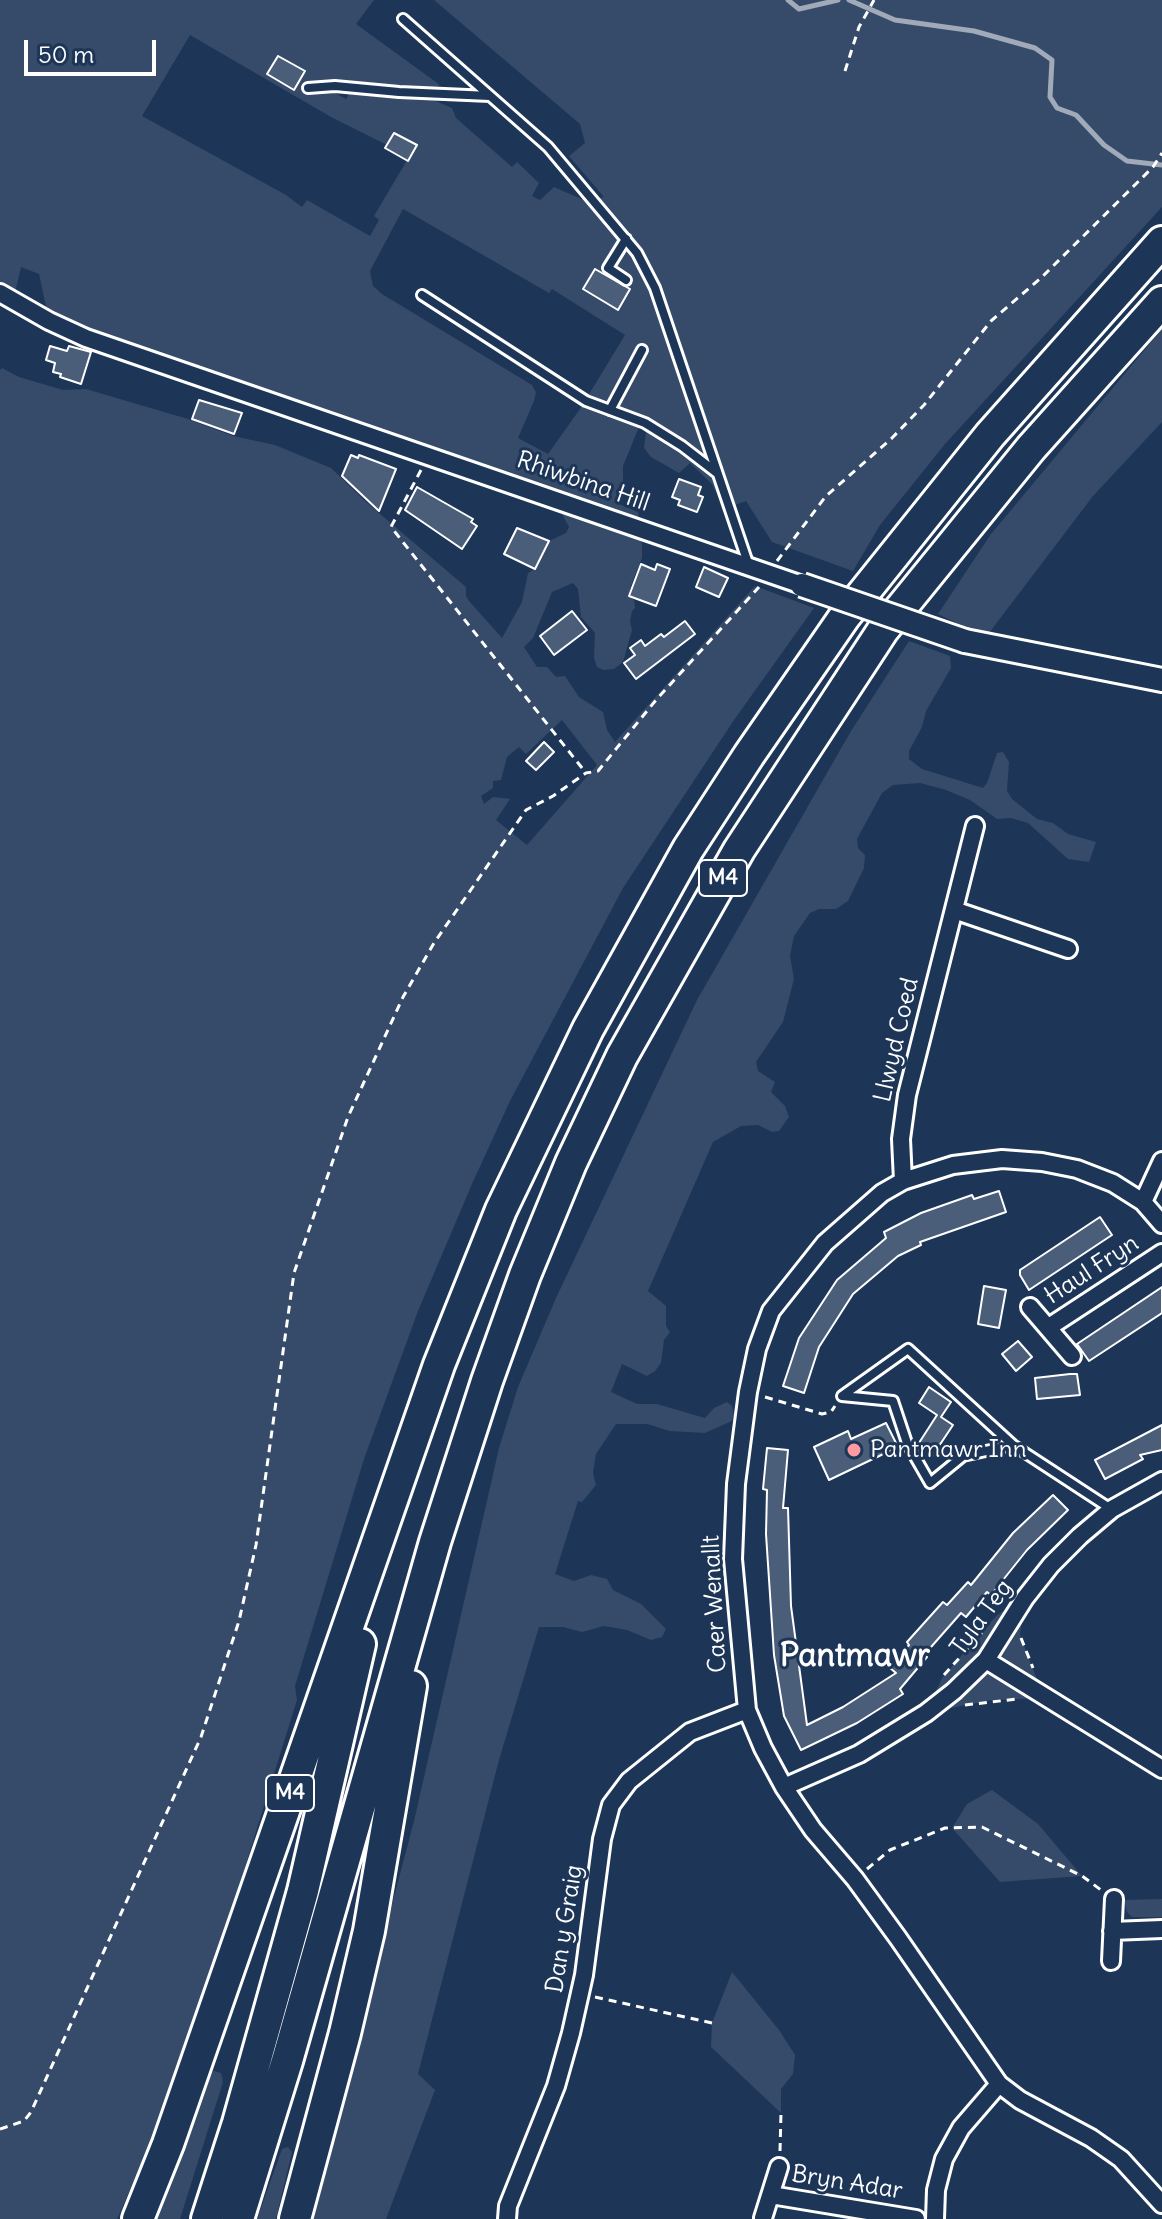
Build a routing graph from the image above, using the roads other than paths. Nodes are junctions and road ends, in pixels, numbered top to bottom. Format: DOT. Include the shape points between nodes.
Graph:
graph roads {
  1 [pos="403,19"];
  2 [pos="308,88"];
  3 [pos="490,96"];
  4 [pos="626,239"];
  5 [pos="1162,242"];
  6 [pos="626,280"];
  7 [pos="0,293"];
  8 [pos="422,295"];
  9 [pos="1162,302"];
  10 [pos="642,350"];
  11 [pos="610,410"];
  12 [pos="718,474"];
  13 [pos="749,567"];
  14 [pos="802,585"];
  15 [pos="1162,680"];
  16 [pos="975,826"];
  17 [pos="954,910"];
  18 [pos="1068,949"];
  19 [pos="1162,1161"];
  20 [pos="903,1181"];
  21 [pos="1143,1202"];
  22 [pos="1162,1224"];
  23 [pos="1162,1253"];
  24 [pos="1030,1307"];
  25 [pos="1049,1327"];
  26 [pos="1072,1356"];
  27 [pos="439,1365"];
  28 [pos="1013,1445"];
  29 [pos="1162,1481"];
  30 [pos="1112,1509"];
  31 [pos="435,1542"];
  32 [pos="986,1660"];
  33 [pos="747,1710"];
  34 [pos="1162,1769"];
  35 [pos="784,1787"];
  36 [pos="1114,1899"];
  37 [pos="1162,1929"];
  38 [pos="1112,1931"];
  39 [pos="1111,1961"];
  40 [pos="999,2084"];
  41 [pos="779,2167"];
  42 [pos="771,2195"];
  43 [pos="1160,2197"];
  44 [pos="763,2218"];
  45 [pos="138,2219"];
  46 [pos="207,2219"];
  47 [pos="238,2219"];
  48 [pos="295,2219"];
  49 [pos="507,2219"];
  50 [pos="916,2219"];
  51 [pos="935,2219"];
  1 -- 3 [label="lane"];
  2 -- 3 [label="lane"];
  3 -- 4 [label="lane" via="548,147"];
  4 -- 6 [label="lane" via="608,268"];
  4 -- 12 [label="lane" via="655,288"];
  5 -- 27 [label="highway, M4" via="990,435 855,604 688,849 554,1097 501,1210"];
  7 -- 13 [label="street, Rhiwbina Hill" via="86,338"];
  8 -- 11 [label="lane" via="586,401"];
  9 -- 31 [label="highway, M4" via="1031,448 883,630 739,850 622,1056 571,1163 501,1342"];
  10 -- 11 [label="lane"];
  11 -- 12 [label="lane" via="645,423"];
  12 -- 13 [label="lane"];
  13 -- 14 [label="street, Rhiwbina Hill"];
  14 -- 15 [label="street, Rhiwbina Hill, bridge" via="965,641"];
  16 -- 17 [label="street, Llwyd Coed"];
  17 -- 18 [label="street"];
  17 -- 20 [label="street, Llwyd Coed" via="907,1095"];
  19 -- 21 [label="street"];
  20 -- 21 [label="street, Caer Wenallt" via="953,1165 1002,1159 1042,1162 1077,1169"];
  20 -- 33 [label="street, Caer Wenallt" via="825,1243 771,1311 757,1349 736,1484 733,1559"];
  21 -- 22 [label="street, Caer Wenallt"];
  23 -- 25 [label="street, Haul Fryn"];
  24 -- 25 [label="street, Haul Fryn"];
  25 -- 26 [label="street, Haul Fryn"];
  27 -- 45 [label="highway, M4"];
  27 -- 46 [label="highway, M4" via="361,1640 303,1891"];
  28 -- 28 [label="lane" via="908,1349 842,1396 893,1401 907,1443 930,1483 963,1456"];
  28 -- 30 [label="lane"];
  29 -- 30 [label="street, Tyla Teg"];
  30 -- 32 [label="street, Tyla Teg" via="1051,1565"];
  31 -- 47 [label="highway, M4"];
  31 -- 48 [label="highway, M4" via="369,1931"];
  32 -- 34 [label="street"];
  32 -- 35 [label="street, Tyla Teg" via="926,1713 859,1754"];
  33 -- 35 [label="street, Caer Wenallt"];
  33 -- 49 [label="street, Dan y Graig" via="690,1732 629,1781 611,1805 580,1994 556,2086"];
  35 -- 40 [label="street, Caer Wenallt"];
  36 -- 38 [label="street"];
  37 -- 38 [label="street"];
  38 -- 39 [label="street"];
  40 -- 43 [label="street, Caer Wenallt" via="1121,2159"];
  40 -- 51 [label="street" via="961,2128 944,2159"];
  41 -- 42 [label="street, Bryn Adar"];
  42 -- 44 [label="street, Bryn Adar"];
  42 -- 50 [label="street, Bryn Adar"];
}
